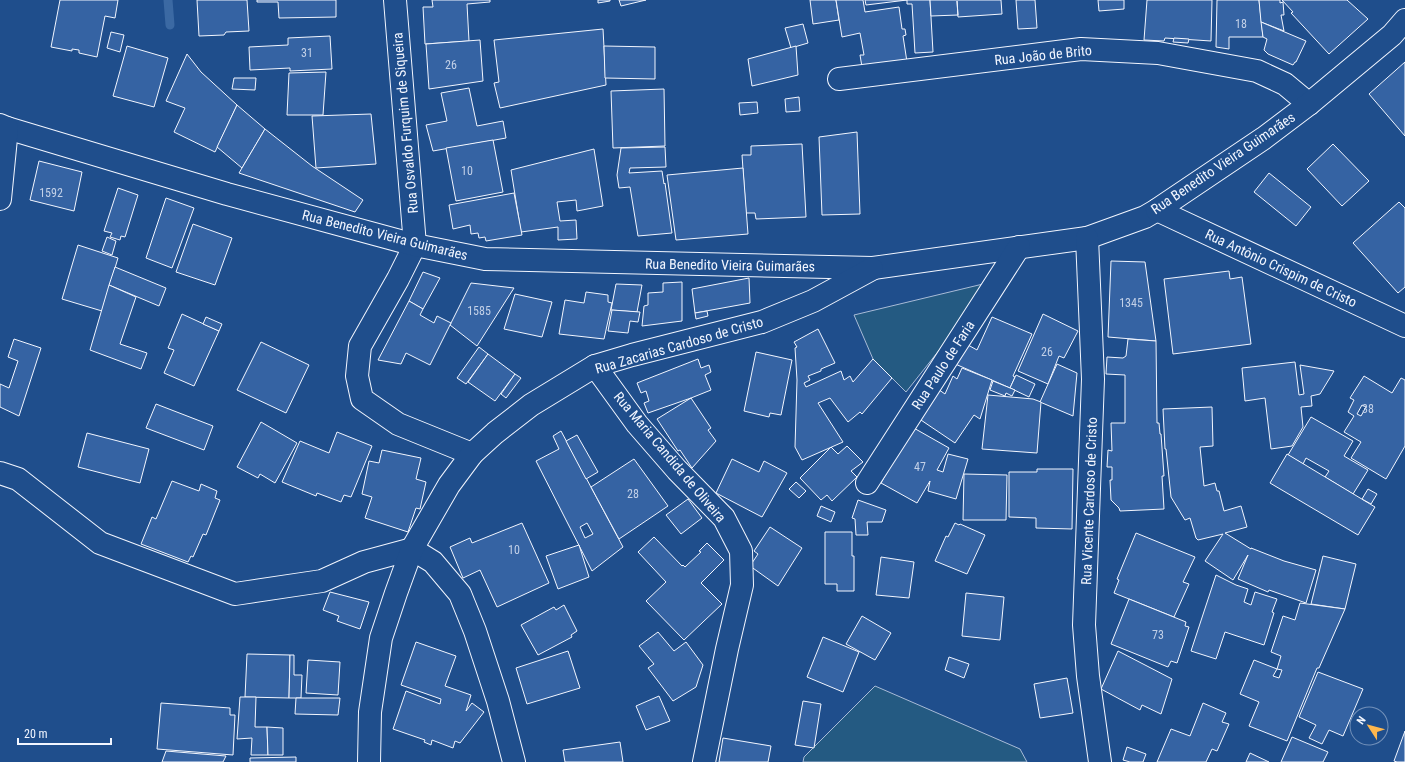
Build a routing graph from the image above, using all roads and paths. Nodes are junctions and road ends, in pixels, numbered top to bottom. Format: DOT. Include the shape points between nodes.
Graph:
graph roads {
  1 [pos="395,0"];
  2 [pos="1405,20"];
  3 [pos="838,80"];
  4 [pos="1309,104"];
  5 [pos="3,127"];
  6 [pos="0,199"];
  7 [pos="1157,210"];
  8 [pos="1088,238"];
  9 [pos="415,245"];
  10 [pos="1020,247"];
  11 [pos="873,268"];
  12 [pos="1405,326"];
  13 [pos="595,366"];
  14 [pos="472,454"];
  15 [pos="0,473"];
  16 [pos="867,483"];
  17 [pos="412,549"];
  18 [pos="369,762"];
  19 [pos="514,762"];
  20 [pos="704,762"];
  21 [pos="1100,762"];
  1 -- 9 [label="street, Rua Osvaldo Furquim de Siqueira"];
  2 -- 4 [label="street, Rua Benedito Vieira Guimarães" via="1392,35"];
  3 -- 4 [label="street, Rua João de Brito" via="1096,49 1158,53 1258,71 1285,84"];
  4 -- 7 [label="street, Rua Benedito Vieira Guimarães" via="1264,138"];
  5 -- 6 [label="street"];
  5 -- 9 [label="street, Rua Benedito Vieira Guimarães" via="227,194"];
  7 -- 8 [label="street, Rua Benedito Vieira Guimarães"];
  7 -- 12 [label="street, Rua Antônio Crispim de Cristo"];
  8 -- 10 [label="street, Rua Benedito Vieira Guimarães"];
  8 -- 21 [label="street, Rua Vicente Cardoso de Cristo" via="1093,379 1084,625"];
  9 -- 11 [label="street, Rua Benedito Vieira Guimarães" via="485,259"];
  9 -- 14 [label="street" via="360,346 357,376 362,399 398,424"];
  10 -- 11 [label="street, Rua Benedito Vieira Guimarães"];
  10 -- 16 [label="street, Rua Paulo de Faria"];
  11 -- 13 [label="street, Rua Zacarias Cardoso de Cristo" via="813,301 762,322"];
  13 -- 14 [label="street, Rua Zacarias Cardoso de Cristo" via="531,405"];
  13 -- 20 [label="street, Rua Maria Candida de Oliveira" via="638,424 677,470 724,518 741,552 742,584"];
  14 -- 17 [label="street, Rua Zacarias Cardoso de Cristo" via="449,485"];
  15 -- 17 [label="street" via="18,479 100,543 235,594 322,581 364,562"];
  17 -- 18 [label="street, Rua Zacarias Cardoso de Cristo" via="381,638 370,712"];
  17 -- 19 [label="street" via="433,562 460,594 498,701"];
}
